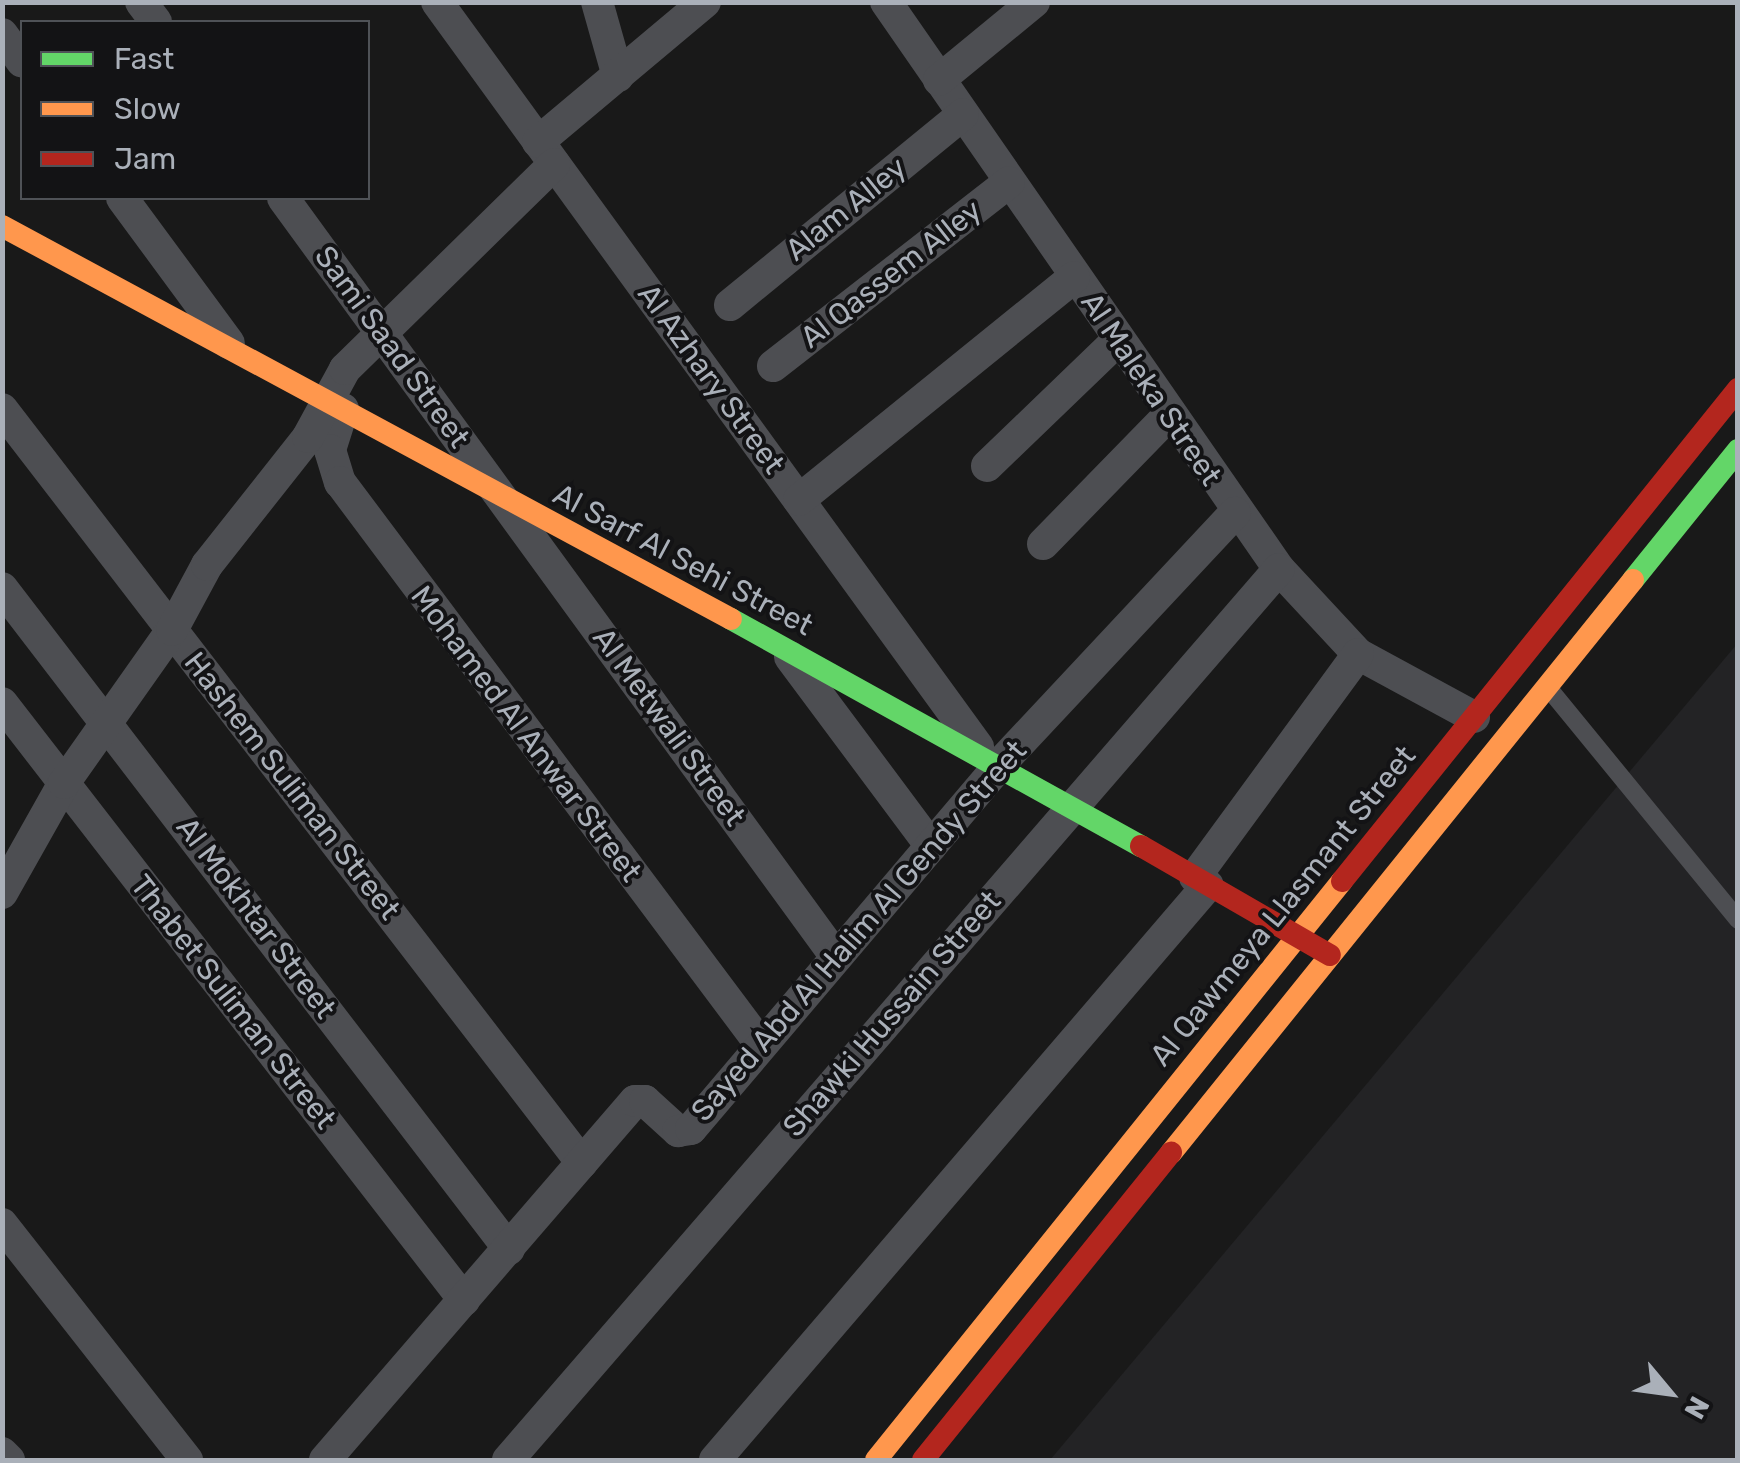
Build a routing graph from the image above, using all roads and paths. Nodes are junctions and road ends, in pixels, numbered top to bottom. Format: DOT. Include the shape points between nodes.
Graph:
graph roads {
  1 [pos="436,2"];
  2 [pos="597,2"];
  3 [pos="706,2"];
  4 [pos="886,2"];
  5 [pos="1034,2"];
  6 [pos="2,34"];
  7 [pos="20,59"];
  8 [pos="618,76"];
  9 [pos="940,80"];
  10 [pos="963,114"];
  11 [pos="546,153"];
  12 [pos="1010,182"];
  13 [pos="123,200"];
  14 [pos="284,200"];
  15 [pos="2,226"];
  16 [pos="1074,277"];
  17 [pos="730,304"];
  18 [pos="380,330"];
  19 [pos="1118,340"];
  20 [pos="234,351"];
  21 [pos="773,366"];
  22 [pos="1738,389"];
  23 [pos="335,405"];
  24 [pos="2,409"];
  25 [pos="1169,415"];
  26 [pos="1738,450"];
  27 [pos="987,466"];
  28 [pos="500,496"];
  29 [pos="798,500"];
  30 [pos="1236,512"];
  31 [pos="1042,544"];
  32 [pos="1279,569"];
  33 [pos="2,588"];
  34 [pos="172,630"];
  35 [pos="783,647"];
  36 [pos="1358,654"];
  37 [pos="1524,654"];
  38 [pos="1547,685"];
  39 [pos="2,703"];
  40 [pos="1474,716"];
  41 [pos="105,722"];
  42 [pos="992,760"];
  43 [pos="64,783"];
  44 [pos="1071,806"];
  45 [pos="931,846"];
  46 [pos="1202,881"];
  47 [pos="2,893"];
  48 [pos="1738,920"];
  49 [pos="1297,937"];
  50 [pos="1330,955"];
  51 [pos="836,957"];
  52 [pos="761,1046"];
  53 [pos="582,1163"];
  54 [pos="2,1224"];
  55 [pos="508,1248"];
  56 [pos="464,1300"];
  57 [pos="2,1453"];
  58 [pos="9,1460"];
  59 [pos="187,1460"];
  60 [pos="325,1460"];
  61 [pos="508,1460"];
  62 [pos="715,1460"];
  63 [pos="876,1460"];
  64 [pos="923,1460"];
  1 -- 11 [label="street, Al Azhary Street"];
  2 -- 8 [label="street"];
  3 -- 8 [label="street"];
  4 -- 9 [label="street, Al Maleka Street"];
  5 -- 9 [label="street"];
  6 -- 7 [label="street"];
  8 -- 11 [label="street"];
  9 -- 10 [label="street, Al Maleka Street"];
  10 -- 12 [label="street, Al Maleka Street"];
  10 -- 17 [label="street, Alam Alley"];
  11 -- 18 [label="street"];
  11 -- 29 [label="street, Al Azhary Street"];
  12 -- 16 [label="street, Al Maleka Street"];
  12 -- 21 [label="street, Al Qassem Alley"];
  13 -- 20 [label="street"];
  14 -- 18 [label="street, Sami Saad Street"];
  15 -- 20 [label="main road, Al Sarf Al Sehi Street"];
  16 -- 19 [label="street, Al Maleka Street"];
  16 -- 29 [label="street"];
  18 -- 23 [label="street" via="345,368"];
  18 -- 28 [label="street, Sami Saad Street"];
  19 -- 25 [label="street, Al Maleka Street"];
  19 -- 27 [label="street"];
  20 -- 23 [label="main road, Al Sarf Al Sehi Street"];
  22 -- 37 [label="main road, Al Qawmeya Llasmant Street"];
  23 -- 28 [label="main road, Al Sarf Al Sehi Street"];
  23 -- 34 [label="street" via="207,565"];
  23 -- 52 [label="street, Mohamed Al Anwar Street" via="330,450 340,482"];
  24 -- 34 [label="street, Hashem Suliman Street"];
  25 -- 30 [label="street, Al Maleka Street"];
  25 -- 31 [label="street"];
  26 -- 38 [label="main road"];
  28 -- 35 [label="main road, Al Sarf Al Sehi Street"];
  28 -- 51 [label="street, Al Metwali Street"];
  29 -- 42 [label="street, Al Azhary Street"];
  30 -- 32 [label="street, Al Maleka Street"];
  30 -- 42 [label="street, Sayed Abd Al Halim Al Gendy Street"];
  32 -- 36 [label="street, Al Maleka Street"];
  32 -- 44 [label="street, Shawki Hussain Street"];
  33 -- 41 [label="street, Al Mokhtar Street"];
  34 -- 41 [label="street"];
  34 -- 53 [label="street, Hashem Suliman Street"];
  35 -- 42 [label="main road, Al Sarf Al Sehi Street"];
  35 -- 45 [label="street"];
  36 -- 40 [label="street, Al Maleka Street"];
  36 -- 46 [label="street"];
  37 -- 38 [label="main road"];
  37 -- 40 [label="main road, Al Qawmeya Llasmant Street"];
  38 -- 48 [label="lane"];
  38 -- 50 [label="main road"];
  39 -- 43 [label="street, Thabet Suliman Street"];
  40 -- 49 [label="main road, Al Qawmeya Llasmant Street"];
  41 -- 43 [label="street"];
  41 -- 55 [label="street, Al Mokhtar Street"];
  42 -- 44 [label="main road, Al Sarf Al Sehi Street"];
  42 -- 45 [label="street, Sayed Abd Al Halim Al Gendy Street"];
  43 -- 47 [label="street"];
  43 -- 56 [label="street, Thabet Suliman Street"];
  44 -- 46 [label="main road, Al Sarf Al Sehi Street"];
  44 -- 61 [label="street, Shawki Hussain Street"];
  45 -- 51 [label="street, Sayed Abd Al Halim Al Gendy Street"];
  46 -- 49 [label="main road, Al Sarf Al Sehi Street"];
  46 -- 62 [label="street"];
  49 -- 50 [label="main road, Al Sarf Al Sehi Street"];
  49 -- 63 [label="main road, Al Qawmeya Llasmant Street"];
  50 -- 64 [label="main road"];
  51 -- 52 [label="street, Sayed Abd Al Halim Al Gendy Street"];
  52 -- 53 [label="street, Sayed Abd Al Halim Al Gendy Street" via="688,1131 678,1131 638,1100"];
  53 -- 55 [label="street, Sayed Abd Al Halim Al Gendy Street"];
  54 -- 59 [label="street"];
  55 -- 56 [label="street, Sayed Abd Al Halim Al Gendy Street"];
  56 -- 60 [label="street, Sayed Abd Al Halim Al Gendy Street"];
  57 -- 58 [label="street"];
}
